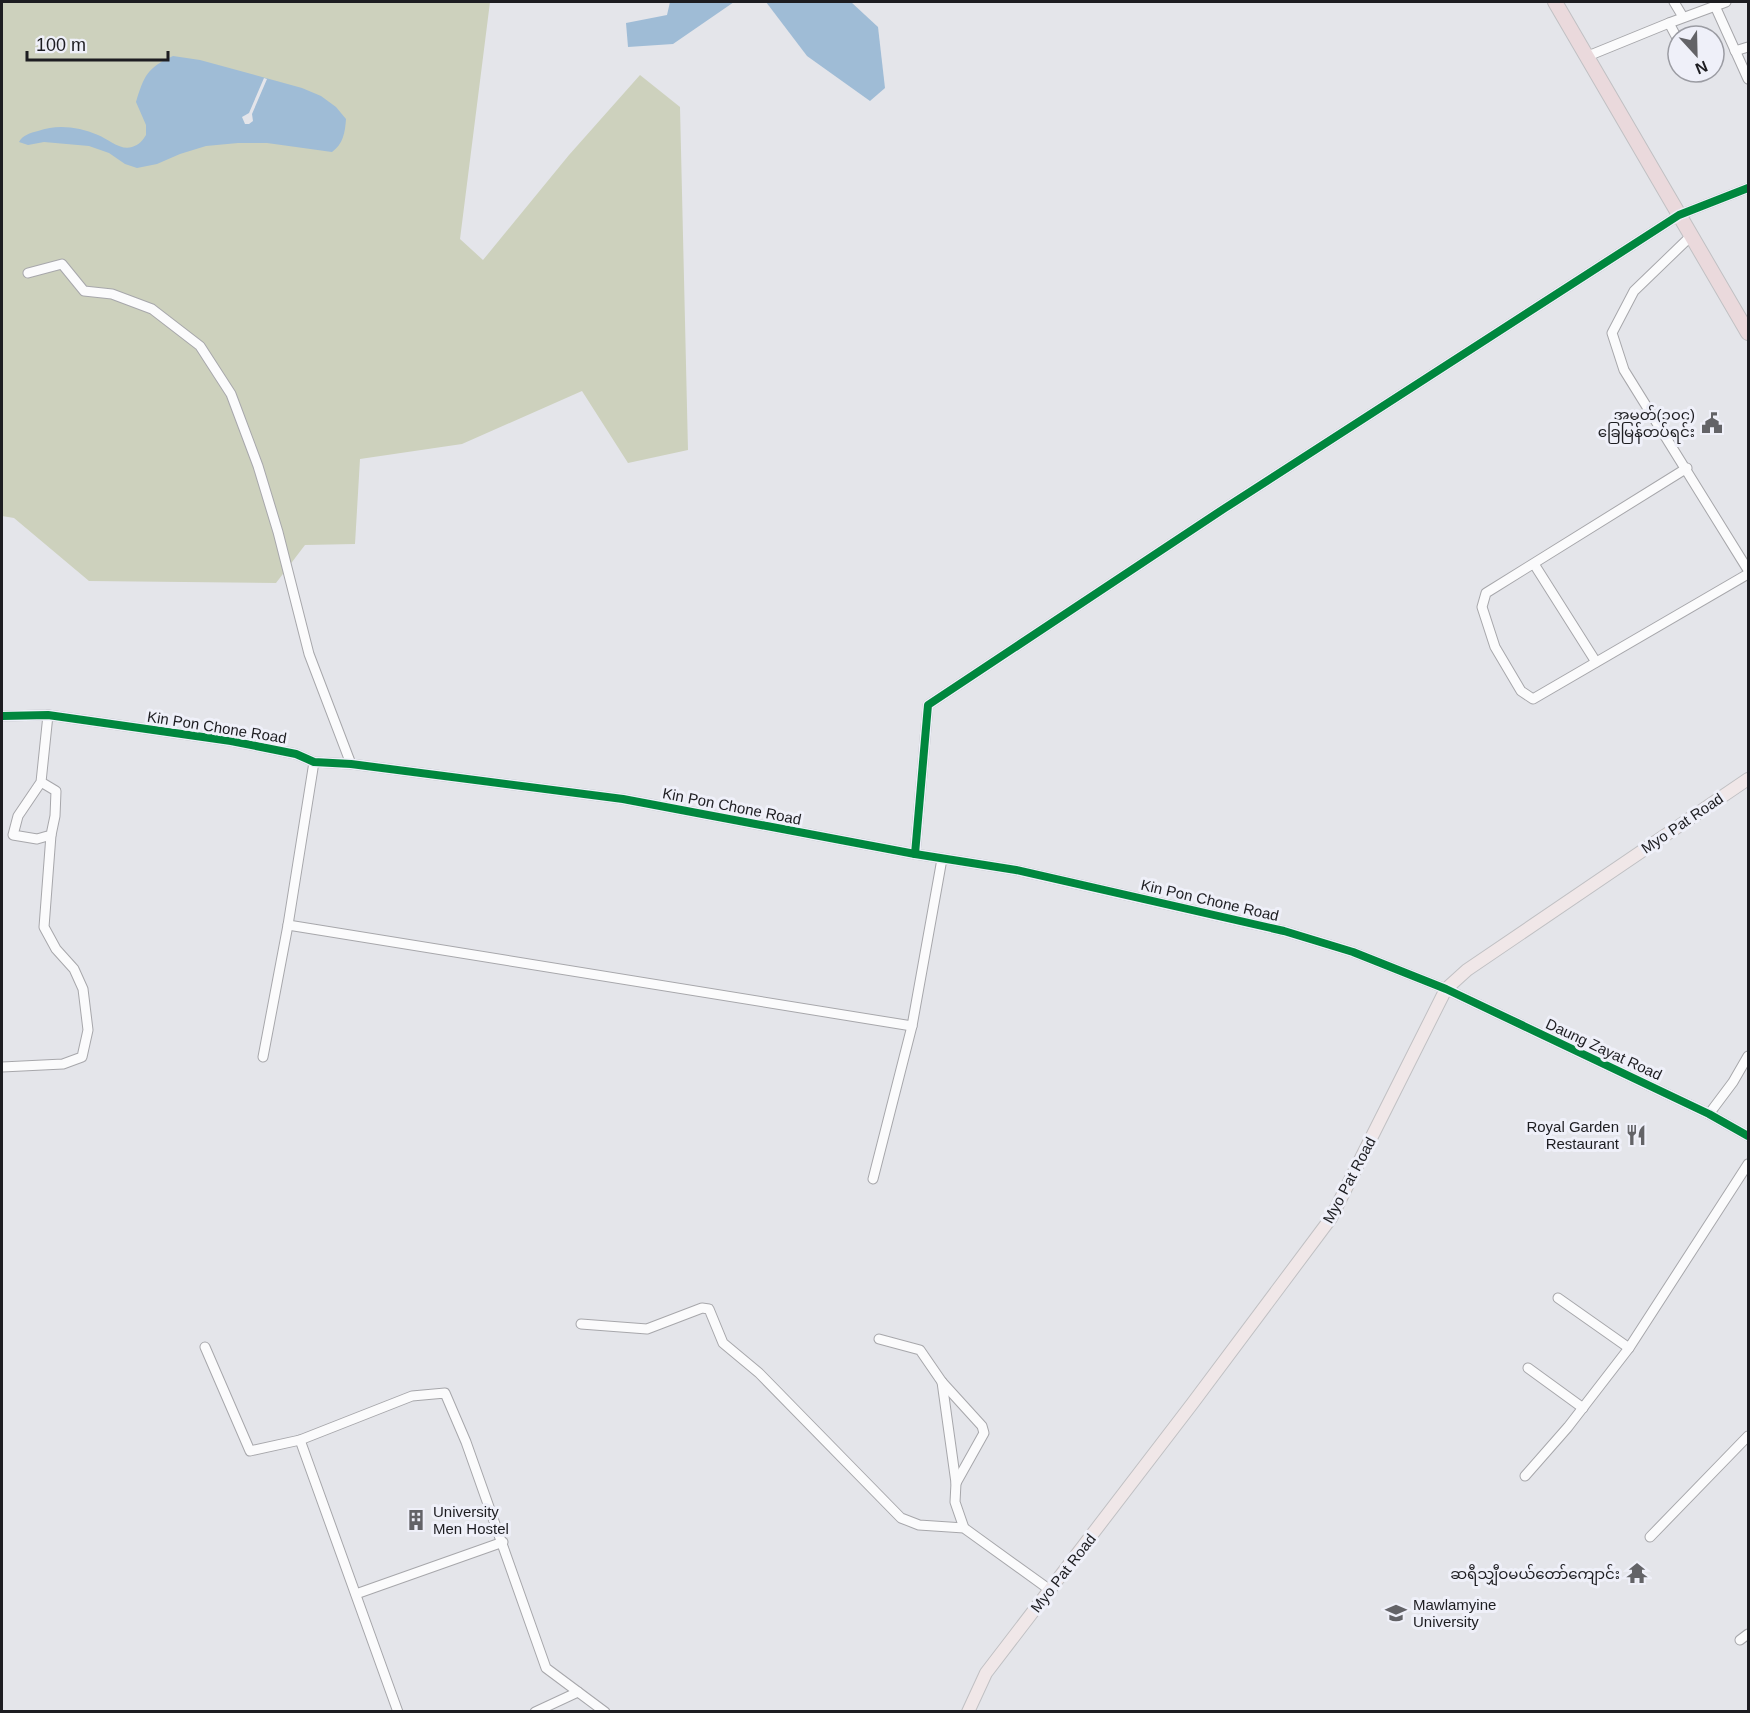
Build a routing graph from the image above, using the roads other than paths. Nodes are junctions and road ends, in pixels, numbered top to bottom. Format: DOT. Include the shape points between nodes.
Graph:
graph roads {
  1 [pos="1555,2"];
  2 [pos="1674,2"];
  3 [pos="1726,2"];
  4 [pos="1715,6"];
  5 [pos="1683,17"];
  6 [pos="1668,22"];
  7 [pos="1749,47"];
  8 [pos="1736,51"];
  9 [pos="1588,56"];
  10 [pos="1749,79"];
  11 [pos="1749,188"];
  12 [pos="1679,214"];
  13 [pos="1692,235"];
  14 [pos="28,273"];
  15 [pos="1749,333"];
  16 [pos="1687,468"];
  17 [pos="1534,564"];
  18 [pos="1749,572"];
  19 [pos="1596,662"];
  20 [pos="48,715"];
  21 [pos="2,716"];
  22 [pos="314,762"];
  23 [pos="351,764"];
  24 [pos="1749,779"];
  25 [pos="41,782"];
  26 [pos="13,835"];
  27 [pos="2,836"];
  28 [pos="51,836"];
  29 [pos="915,854"];
  30 [pos="942,859"];
  31 [pos="288,925"];
  32 [pos="1446,989"];
  33 [pos="912,1026"];
  34 [pos="1749,1056"];
  35 [pos="263,1057"];
  36 [pos="2,1066"];
  37 [pos="1709,1114"];
  38 [pos="1749,1136"];
  39 [pos="1749,1164"];
  40 [pos="873,1179"];
  41 [pos="1558,1298"];
  42 [pos="581,1324"];
  43 [pos="879,1339"];
  44 [pos="205,1347"];
  45 [pos="1629,1348"];
  46 [pos="1528,1368"];
  47 [pos="942,1382"];
  48 [pos="1583,1408"];
  49 [pos="1749,1436"];
  50 [pos="300,1440"];
  51 [pos="1525,1476"];
  52 [pos="956,1483"];
  53 [pos="964,1528"];
  54 [pos="1650,1537"];
  55 [pos="503,1542"];
  56 [pos="1050,1590"];
  57 [pos="356,1594"];
  58 [pos="578,1692"];
  59 [pos="398,1712"];
  60 [pos="535,1712"];
  61 [pos="605,1712"];
  62 [pos="968,1712"];
  1 -- 9 [label="highway"];
  2 -- 5 [label="street"];
  3 -- 4 [label="street"];
  4 -- 5 [label="street"];
  4 -- 8 [label="street"];
  5 -- 6 [label="street"];
  6 -- 9 [label="street"];
  7 -- 8 [label="street"];
  8 -- 10 [label="street"];
  9 -- 12 [label="highway"];
  11 -- 12 [label="street"];
  12 -- 13 [label="highway"];
  12 -- 29 [label="street" via="928,705"];
  13 -- 15 [label="highway"];
  13 -- 16 [label="street" via="1634,291 1612,333 1624,370"];
  14 -- 23 [label="street" via="63,264 84,291 112,294 152,309 200,346 231,394 258,466 309,654"];
  16 -- 17 [label="street"];
  16 -- 18 [label="street"];
  17 -- 19 [label="street"];
  17 -- 19 [label="street" via="1486,593 1482,607 1495,647 1521,692 1533,699"];
  18 -- 19 [label="street"];
  20 -- 21 [label="street, Kin Pon Chone Road"];
  20 -- 22 [label="street, Kin Pon Chone Road" via="231,741 296,754"];
  20 -- 25 [label="street"];
  22 -- 23 [label="street, Kin Pon Chone Road"];
  22 -- 31 [label="street"];
  23 -- 29 [label="street, Kin Pon Chone Road" via="623,800"];
  24 -- 32 [label="main road, Myo Pat Road" via="1467,970"];
  25 -- 26 [label="street" via="18,816"];
  25 -- 28 [label="street" via="56,791"];
  26 -- 27 [label="street"];
  26 -- 28 [label="street" via="37,839"];
  28 -- 36 [label="street" via="44,927 56,949 74,969 83,989 88,1030 82,1057 63,1064"];
  29 -- 30 [label="street, Kin Pon Chone Road"];
  30 -- 32 [label="street, Kin Pon Chone Road" via="1016,870 1284,931 1353,952"];
  30 -- 33 [label="street"];
  31 -- 33 [label="street"];
  31 -- 35 [label="street"];
  32 -- 37 [label="street, Daung Zayat Road"];
  32 -- 56 [label="main road, Myo Pat Road" via="1331,1218"];
  33 -- 40 [label="street"];
  34 -- 37 [label="street"];
  37 -- 38 [label="street, Daung Zayat Road"];
  39 -- 45 [label="street"];
  41 -- 45 [label="street"];
  42 -- 53 [label="street" via="647,1329 702,1308 709,1309 723,1343 759,1373 901,1518 919,1526"];
  43 -- 47 [label="street" via="920,1350"];
  44 -- 50 [label="street" via="250,1451"];
  45 -- 48 [label="street"];
  46 -- 48 [label="street"];
  47 -- 52 [label="street"];
  47 -- 52 [label="street" via="984,1433"];
  48 -- 51 [label="street"];
  49 -- 54 [label="street"];
  50 -- 55 [label="street" via="412,1396 445,1393"];
  50 -- 57 [label="street"];
  52 -- 53 [label="street" via="955,1502"];
  53 -- 56 [label="street"];
  55 -- 57 [label="street"];
  55 -- 58 [label="street" via="546,1668"];
  56 -- 62 [label="main road, Myo Pat Road" via="986,1673"];
  57 -- 59 [label="street"];
  58 -- 60 [label="street"];
  58 -- 61 [label="street"];
}
